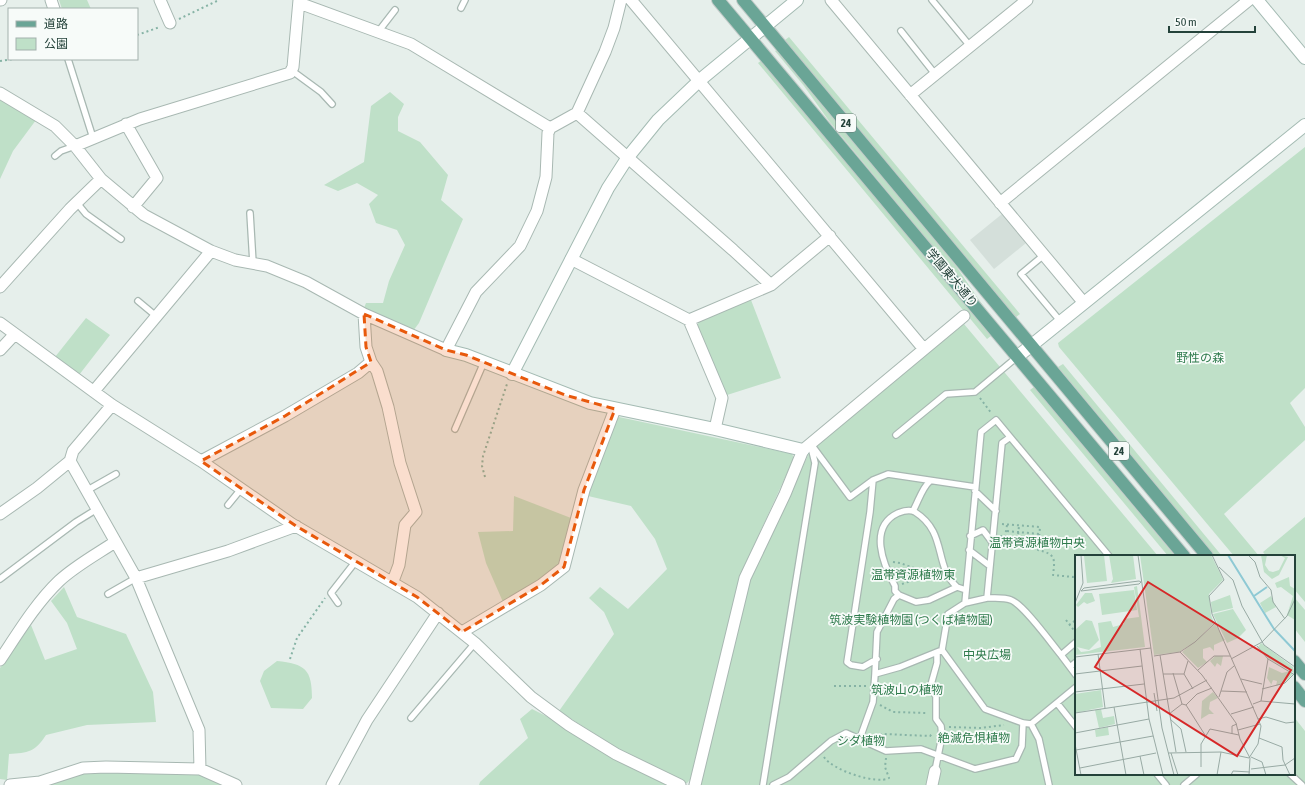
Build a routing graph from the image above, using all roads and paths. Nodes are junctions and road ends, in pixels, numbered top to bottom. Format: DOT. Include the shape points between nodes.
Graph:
graph roads {
  1 [pos="160,0"];
  2 [pos="465,0"];
  3 [pos="621,0"];
  4 [pos="631,0"];
  5 [pos="718,0"];
  6 [pos="743,0"];
  7 [pos="797,0"];
  8 [pos="831,0"];
  9 [pos="932,0"];
  10 [pos="1027,0"];
  11 [pos="1249,0"];
  12 [pos="1257,0"];
  13 [pos="299,2"];
  14 [pos="461,8"];
  15 [pos="395,10"];
  16 [pos="170,23"];
  17 [pos="765,26"];
  18 [pos="901,31"];
  19 [pos="378,32"];
  20 [pos="750,39"];
  21 [pos="970,46"];
  22 [pos="1305,58"];
  23 [pos="68,60"];
  24 [pos="291,70"];
  25 [pos="935,74"];
  26 [pos="700,80"];
  27 [pos="0,93"];
  28 [pos="910,95"];
  29 [pos="332,104"];
  30 [pos="577,113"];
  31 [pos="126,124"];
  32 [pos="1305,125"];
  33 [pos="550,128"];
  34 [pos="93,138"];
  35 [pos="75,146"];
  36 [pos="55,156"];
  37 [pos="628,157"];
  38 [pos="101,180"];
  39 [pos="76,203"];
  40 [pos="1000,203"];
  41 [pos="133,207"];
  42 [pos="250,213"];
  43 [pos="830,236"];
  44 [pos="121,238"];
  45 [pos="211,251"];
  46 [pos="1044,255"];
  47 [pos="571,259"];
  48 [pos="253,264"];
  49 [pos="771,285"];
  50 [pos="0,287"];
  51 [pos="138,301"];
  52 [pos="1084,303"];
  53 [pos="364,314"];
  54 [pos="156,316"];
  55 [pos="964,316"];
  56 [pos="689,320"];
  57 [pos="1061,322"];
  58 [pos="0,323"];
  59 [pos="14,335"];
  60 [pos="1031,347"];
  61 [pos="923,348"];
  62 [pos="0,350"];
  63 [pos="446,350"];
  64 [pos="1018,357"];
  65 [pos="371,362"];
  66 [pos="484,362"];
  67 [pos="512,374"];
  68 [pos="94,392"];
  69 [pos="975,392"];
  70 [pos="112,405"];
  71 [pos="615,409"];
  72 [pos="996,420"];
  73 [pos="455,429"];
  74 [pos="715,429"];
  75 [pos="896,435"];
  76 [pos="1009,438"];
  77 [pos="806,446"];
  78 [pos="70,461"];
  79 [pos="201,461"];
  80 [pos="116,474"];
  81 [pos="485,477"];
  82 [pos="873,480"];
  83 [pos="930,481"];
  84 [pos="241,489"];
  85 [pos="975,489"];
  86 [pos="86,490"];
  87 [pos="228,505"];
  88 [pos="97,509"];
  89 [pos="913,511"];
  90 [pos="996,511"];
  91 [pos="0,514"];
  92 [pos="994,523"];
  93 [pos="1008,525"];
  94 [pos="296,526"];
  95 [pos="1019,526"];
  96 [pos="1007,531"];
  97 [pos="1018,532"];
  98 [pos="1039,534"];
  99 [pos="970,536"];
  100 [pos="993,536"];
  101 [pos="1006,537"];
  102 [pos="1018,538"];
  103 [pos="1039,540"];
  104 [pos="115,542"];
  105 [pos="992,542"];
  106 [pos="1017,544"];
  107 [pos="1039,546"];
  108 [pos="969,550"];
  109 [pos="1108,555"];
  110 [pos="1183,555"];
  111 [pos="1206,555"];
  112 [pos="356,560"];
  113 [pos="883,561"];
  114 [pos="990,566"];
  115 [pos="944,570"];
  116 [pos="931,574"];
  117 [pos="1075,575"];
  118 [pos="136,578"];
  119 [pos="0,579"];
  120 [pos="393,582"];
  121 [pos="957,587"];
  122 [pos="895,588"];
  123 [pos="966,590"];
  124 [pos="331,592"];
  125 [pos="108,594"];
  126 [pos="900,595"];
  127 [pos="987,598"];
  128 [pos="894,599"];
  129 [pos="338,603"];
  130 [pos="965,603"];
  131 [pos="438,613"];
  132 [pos="1066,620"];
  133 [pos="1075,621"];
  134 [pos="1070,625"];
  135 [pos="462,632"];
  136 [pos="1075,632"];
  137 [pos="475,643"];
  138 [pos="1075,643"];
  139 [pos="939,651"];
  140 [pos="1061,655"];
  141 [pos="290,659"];
  142 [pos="876,659"];
  143 [pos="0,660"];
  144 [pos="1295,662"];
  145 [pos="1075,663"];
  146 [pos="1070,666"];
  147 [pos="1075,673"];
  148 [pos="875,674"];
  149 [pos="1305,674"];
  150 [pos="834,686"];
  151 [pos="874,686"];
  152 [pos="1075,688"];
  153 [pos="1295,688"];
  154 [pos="1305,700"];
  155 [pos="873,702"];
  156 [pos="1057,704"];
  157 [pos="936,712"];
  158 [pos="412,718"];
  159 [pos="1023,723"];
  160 [pos="1031,724"];
  161 [pos="1075,725"];
  162 [pos="860,738"];
  163 [pos="820,749"];
  164 [pos="886,751"];
  165 [pos="939,755"];
  166 [pos="200,769"];
  167 [pos="935,771"];
  168 [pos="1158,775"];
  169 [pos="1196,775"];
  170 [pos="1291,775"];
  171 [pos="0,784"];
  172 [pos="7,785"];
  173 [pos="10,785"];
  174 [pos="236,785"];
  175 [pos="332,785"];
  176 [pos="680,785"];
  177 [pos="695,785"];
  178 [pos="764,785"];
  179 [pos="773,785"];
  180 [pos="932,785"];
  181 [pos="1049,785"];
  182 [pos="1166,785"];
  183 [pos="1184,785"];
  184 [pos="1302,785"];
  1 -- 16 [label="street"];
  2 -- 14 [label="lane"];
  3 -- 30 [label="street" via="605,52"];
  4 -- 26 [label="street"];
  5 -- 20 [label="main road, 学園東大通り / 24"];
  6 -- 17 [label="main road, 学園東大通り / 24"];
  7 -- 17 [label="street"];
  8 -- 28 [label="street"];
  9 -- 21 [label="lane"];
  10 -- 21 [label="street"];
  11 -- 40 [label="street"];
  12 -- 22 [label="street"];
  13 -- 19 [label="street"];
  13 -- 24 [label="street"];
  15 -- 19 [label="lane"];
  17 -- 20 [label="street"];
  17 -- 60 [label="main road, 学園東大通り / 24"];
  18 -- 25 [label="lane"];
  19 -- 33 [label="street" via="411,44"];
  20 -- 26 [label="street"];
  20 -- 64 [label="main road, 学園東大通り / 24"];
  21 -- 25 [label="street"];
  23 -- 34 [label="lane"];
  24 -- 29 [label="lane" via="321,92"];
  24 -- 31 [label="street" via="290,73"];
  25 -- 28 [label="street"];
  26 -- 37 [label="street" via="658,120"];
  26 -- 43 [label="street"];
  27 -- 35 [label="street" via="56,126"];
  28 -- 40 [label="street"];
  30 -- 33 [label="street"];
  30 -- 37 [label="street"];
  31 -- 34 [label="street"];
  31 -- 41 [label="street" via="157,178"];
  32 -- 52 [label="street"];
  33 -- 63 [label="street" via="546,177 537,211 520,246 476,292"];
  34 -- 35 [label="street"];
  35 -- 36 [label="lane"];
  35 -- 38 [label="street"];
  37 -- 47 [label="street" via="608,188"];
  37 -- 49 [label="street"];
  38 -- 39 [label="street"];
  38 -- 41 [label="street"];
  39 -- 44 [label="lane" via="86,214"];
  39 -- 50 [label="street"];
  40 -- 46 [label="street"];
  41 -- 45 [label="street"];
  42 -- 48 [label="lane"];
  43 -- 49 [label="street"];
  43 -- 61 [label="street"];
  45 -- 48 [label="street"];
  45 -- 54 [label="street"];
  46 -- 52 [label="street"];
  46 -- 57 [label="lane" via="1021,274"];
  47 -- 56 [label="street"];
  47 -- 67 [label="street"];
  48 -- 53 [label="street" via="267,266 306,282"];
  49 -- 56 [label="street"];
  51 -- 54 [label="lane"];
  52 -- 57 [label="street"];
  53 -- 63 [label="street"];
  53 -- 65 [label="street" via="366,347"];
  54 -- 68 [label="street"];
  55 -- 61 [label="street"];
  56 -- 74 [label="street" via="722,398"];
  57 -- 60 [label="street"];
  58 -- 59 [label="street"];
  59 -- 62 [label="street"];
  59 -- 68 [label="street"];
  60 -- 64 [label="street"];
  60 -- 111 [label="main road, 学園東大通り / 24"];
  61 -- 77 [label="street"];
  63 -- 66 [label="street"];
  64 -- 69 [label="lane"];
  64 -- 110 [label="main road, 学園東大通り / 24"];
  65 -- 79 [label="street" via="358,373"];
  65 -- 120 [label="street" via="377,371 388,407 400,463 416,512 405,525 400,565"];
  66 -- 67 [label="street"];
  66 -- 73 [label="lane"];
  67 -- 71 [label="street" via="565,395"];
  67 -- 81 [label="path" via="483,456 482,471"];
  68 -- 70 [label="street"];
  69 -- 72 [label="path"];
  69 -- 75 [label="lane" via="946,394"];
  70 -- 78 [label="street" via="73,451"];
  70 -- 79 [label="street"];
  71 -- 74 [label="street"];
  71 -- 135 [label="street" via="584,490 564,567 541,585"];
  72 -- 76 [label="lane"];
  72 -- 85 [label="lane" via="981,432"];
  74 -- 77 [label="street"];
  76 -- 90 [label="lane" via="1002,443"];
  76 -- 109 [label="lane"];
  77 -- 82 [label="lane" via="850,498"];
  77 -- 177 [label="street" via="745,578"];
  77 -- 178 [label="lane" via="815,463"];
  78 -- 86 [label="street"];
  78 -- 91 [label="street"];
  79 -- 84 [label="street"];
  80 -- 86 [label="lane"];
  82 -- 83 [label="lane" via="888,474"];
  82 -- 142 [label="lane" via="847,662 863,667"];
  83 -- 85 [label="lane"];
  83 -- 89 [label="lane" via="924,486"];
  84 -- 87 [label="lane"];
  84 -- 94 [label="street"];
  85 -- 90 [label="lane"];
  85 -- 99 [label="lane"];
  86 -- 88 [label="street"];
  88 -- 104 [label="street"];
  88 -- 119 [label="lane"];
  89 -- 113 [label="lane" via="893,515 884,523 880,544"];
  89 -- 115 [label="lane" via="930,524 940,549"];
  90 -- 92 [label="lane"];
  92 -- 93 [label="path"];
  92 -- 100 [label="lane"];
  93 -- 95 [label="path"];
  93 -- 96 [label="path"];
  94 -- 112 [label="street"];
  94 -- 118 [label="street" via="228,551"];
  95 -- 97 [label="path"];
  95 -- 98 [label="path" via="1040,527"];
  96 -- 97 [label="path"];
  96 -- 101 [label="path"];
  97 -- 98 [label="path"];
  97 -- 102 [label="path"];
  98 -- 103 [label="path"];
  99 -- 105 [label="lane" via="983,530"];
  99 -- 108 [label="lane"];
  100 -- 101 [label="path"];
  100 -- 105 [label="lane"];
  101 -- 102 [label="path"];
  102 -- 103 [label="path"];
  102 -- 106 [label="path"];
  103 -- 107 [label="path"];
  104 -- 118 [label="street"];
  104 -- 143 [label="street" via="60,580 42,599"];
  105 -- 106 [label="path"];
  105 -- 114 [label="lane"];
  106 -- 107 [label="path"];
  107 -- 117 [label="path" via="1038,550 1050,553 1054,558 1053,575"];
  108 -- 114 [label="lane"];
  108 -- 123 [label="lane"];
  112 -- 120 [label="street"];
  112 -- 124 [label="lane"];
  113 -- 116 [label="path" via="900,563"];
  113 -- 122 [label="lane"];
  114 -- 127 [label="lane"];
  115 -- 116 [label="path"];
  115 -- 121 [label="lane"];
  116 -- 122 [label="path"];
  118 -- 125 [label="lane"];
  118 -- 166 [label="street" via="199,730"];
  120 -- 131 [label="street"];
  121 -- 123 [label="lane"];
  121 -- 126 [label="lane" via="929,600 916,602"];
  122 -- 126 [label="lane"];
  122 -- 128 [label="lane"];
  123 -- 130 [label="lane"];
  124 -- 129 [label="lane"];
  124 -- 141 [label="path" via="297,638"];
  126 -- 128 [label="lane"];
  127 -- 130 [label="lane"];
  127 -- 140 [label="lane" via="1012,600 1022,608"];
  128 -- 142 [label="lane" via="877,632"];
  130 -- 139 [label="lane" via="948,614"];
  131 -- 135 [label="street"];
  131 -- 175 [label="street" via="367,720"];
  132 -- 134 [label="path"];
  133 -- 134 [label="path"];
  134 -- 136 [label="path"];
  135 -- 137 [label="street"];
  137 -- 158 [label="lane"];
  137 -- 176 [label="street" via="531,697 569,725 616,754"];
  138 -- 140 [label="lane"];
  139 -- 148 [label="lane"];
  139 -- 157 [label="lane" via="930,688 936,696"];
  139 -- 159 [label="lane" via="985,708"];
  140 -- 146 [label="lane"];
  142 -- 148 [label="lane"];
  144 -- 149 [label="main road"];
  145 -- 146 [label="lane"];
  146 -- 147 [label="lane"];
  148 -- 151 [label="lane"];
  150 -- 151 [label="path"];
  151 -- 155 [label="lane"];
  152 -- 156 [label="lane"];
  153 -- 154 [label="main road"];
  155 -- 157 [label="path" via="893,712"];
  155 -- 162 [label="lane"];
  156 -- 160 [label="lane"];
  156 -- 161 [label="lane"];
  157 -- 165 [label="lane" via="936,719 942,726"];
  159 -- 160 [label="lane"];
  159 -- 165 [label="lane" via="1022,746 1016,759 975,769 946,760"];
  160 -- 181 [label="lane" via="1039,739"];
  162 -- 163 [label="lane" via="846,733"];
  162 -- 164 [label="lane"];
  163 -- 164 [label="path" via="826,760 838,769 859,778 880,780 889,778"];
  163 -- 179 [label="lane" via="789,777"];
  164 -- 165 [label="lane" via="921,749"];
  165 -- 167 [label="lane"];
  166 -- 173 [label="street" via="83,768 40,782"];
  166 -- 174 [label="street"];
  167 -- 180 [label="street"];
  168 -- 182 [label="lane"];
  169 -- 183 [label="lane"];
  170 -- 184 [label="lane"];
  171 -- 172 [label="street"];
}
